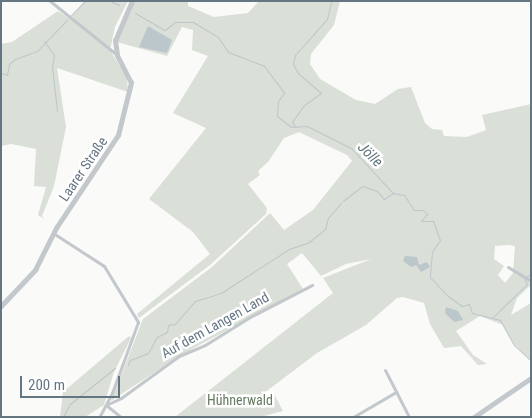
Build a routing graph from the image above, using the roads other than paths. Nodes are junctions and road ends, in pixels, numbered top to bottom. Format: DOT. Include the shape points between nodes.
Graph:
graph roads {
  1 [pos="50,1"];
  2 [pos="132,1"];
  3 [pos="117,55"];
  4 [pos="53,233"];
  5 [pos="508,267"];
  6 [pos="531,281"];
  7 [pos="312,285"];
  8 [pos="1,306"];
  9 [pos="385,370"];
  10 [pos="531,378"];
  11 [pos="396,392"];
  12 [pos="106,404"];
  13 [pos="99,417"];
  14 [pos="121,417"];
  15 [pos="354,417"];
  16 [pos="409,417"];
  17 [pos="474,417"];
  1 -- 3 [label="street"];
  2 -- 3 [label="street, Laarer Straße" via="117,33"];
  3 -- 4 [label="street, Laarer Straße" via="131,83 118,135"];
  4 -- 8 [label="street, Laarer Straße" via="35,270"];
  4 -- 12 [label="street" via="104,266 138,322"];
  5 -- 6 [label="street"];
  7 -- 12 [label="street, Auf dem Langen Land" via="205,345 179,356 120,398"];
  9 -- 11 [label="street"];
  10 -- 17 [label="street"];
  11 -- 15 [label="street"];
  11 -- 16 [label="street"];
  12 -- 13 [label="street"];
  12 -- 14 [label="street"];
}
